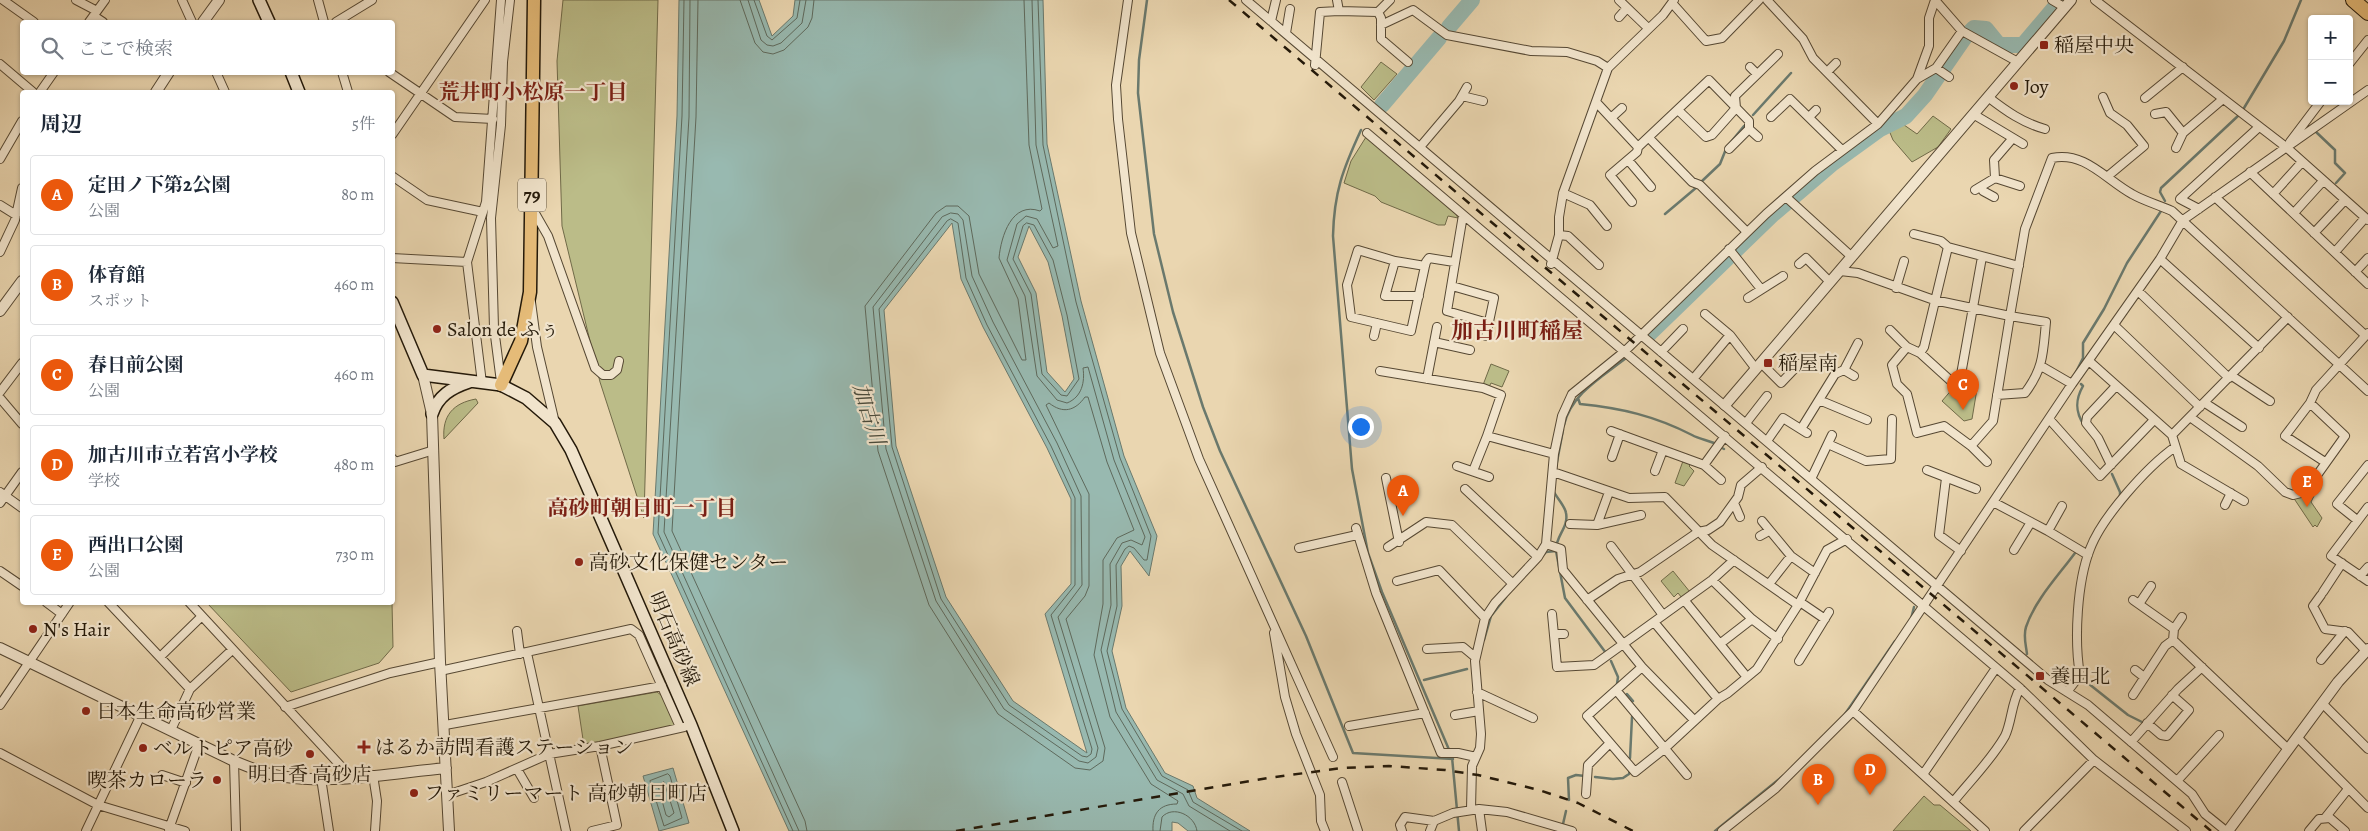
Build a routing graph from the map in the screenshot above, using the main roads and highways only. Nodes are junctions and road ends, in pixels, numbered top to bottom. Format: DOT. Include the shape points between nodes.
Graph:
graph roads {
  1 [pos="259,0"];
  2 [pos="534,0"];
  3 [pos="2354,0"];
  4 [pos="2368,12"];
  5 [pos="268,20"];
  6 [pos="291,75"];
  7 [pos="298,90"];
  8 [pos="395,309"];
  9 [pos="476,382"];
  10 [pos="501,385"];
  11 [pos="432,414"];
  12 [pos="733,831"];
  1 -- 5 [label="main road"];
  2 -- 10 [label="main road, 79" via="530,292 521,340"];
  3 -- 4 [label="highway"];
  6 -- 7 [label="main road"];
  8 -- 9 [label="main road, 明石高砂線" via="423,375"];
  9 -- 10 [label="main road, 明石高砂線"];
  9 -- 11 [label="main road" via="450,389 438,400"];
  10 -- 12 [label="main road, 明石高砂線" via="526,398 555,423 572,450"];
}
